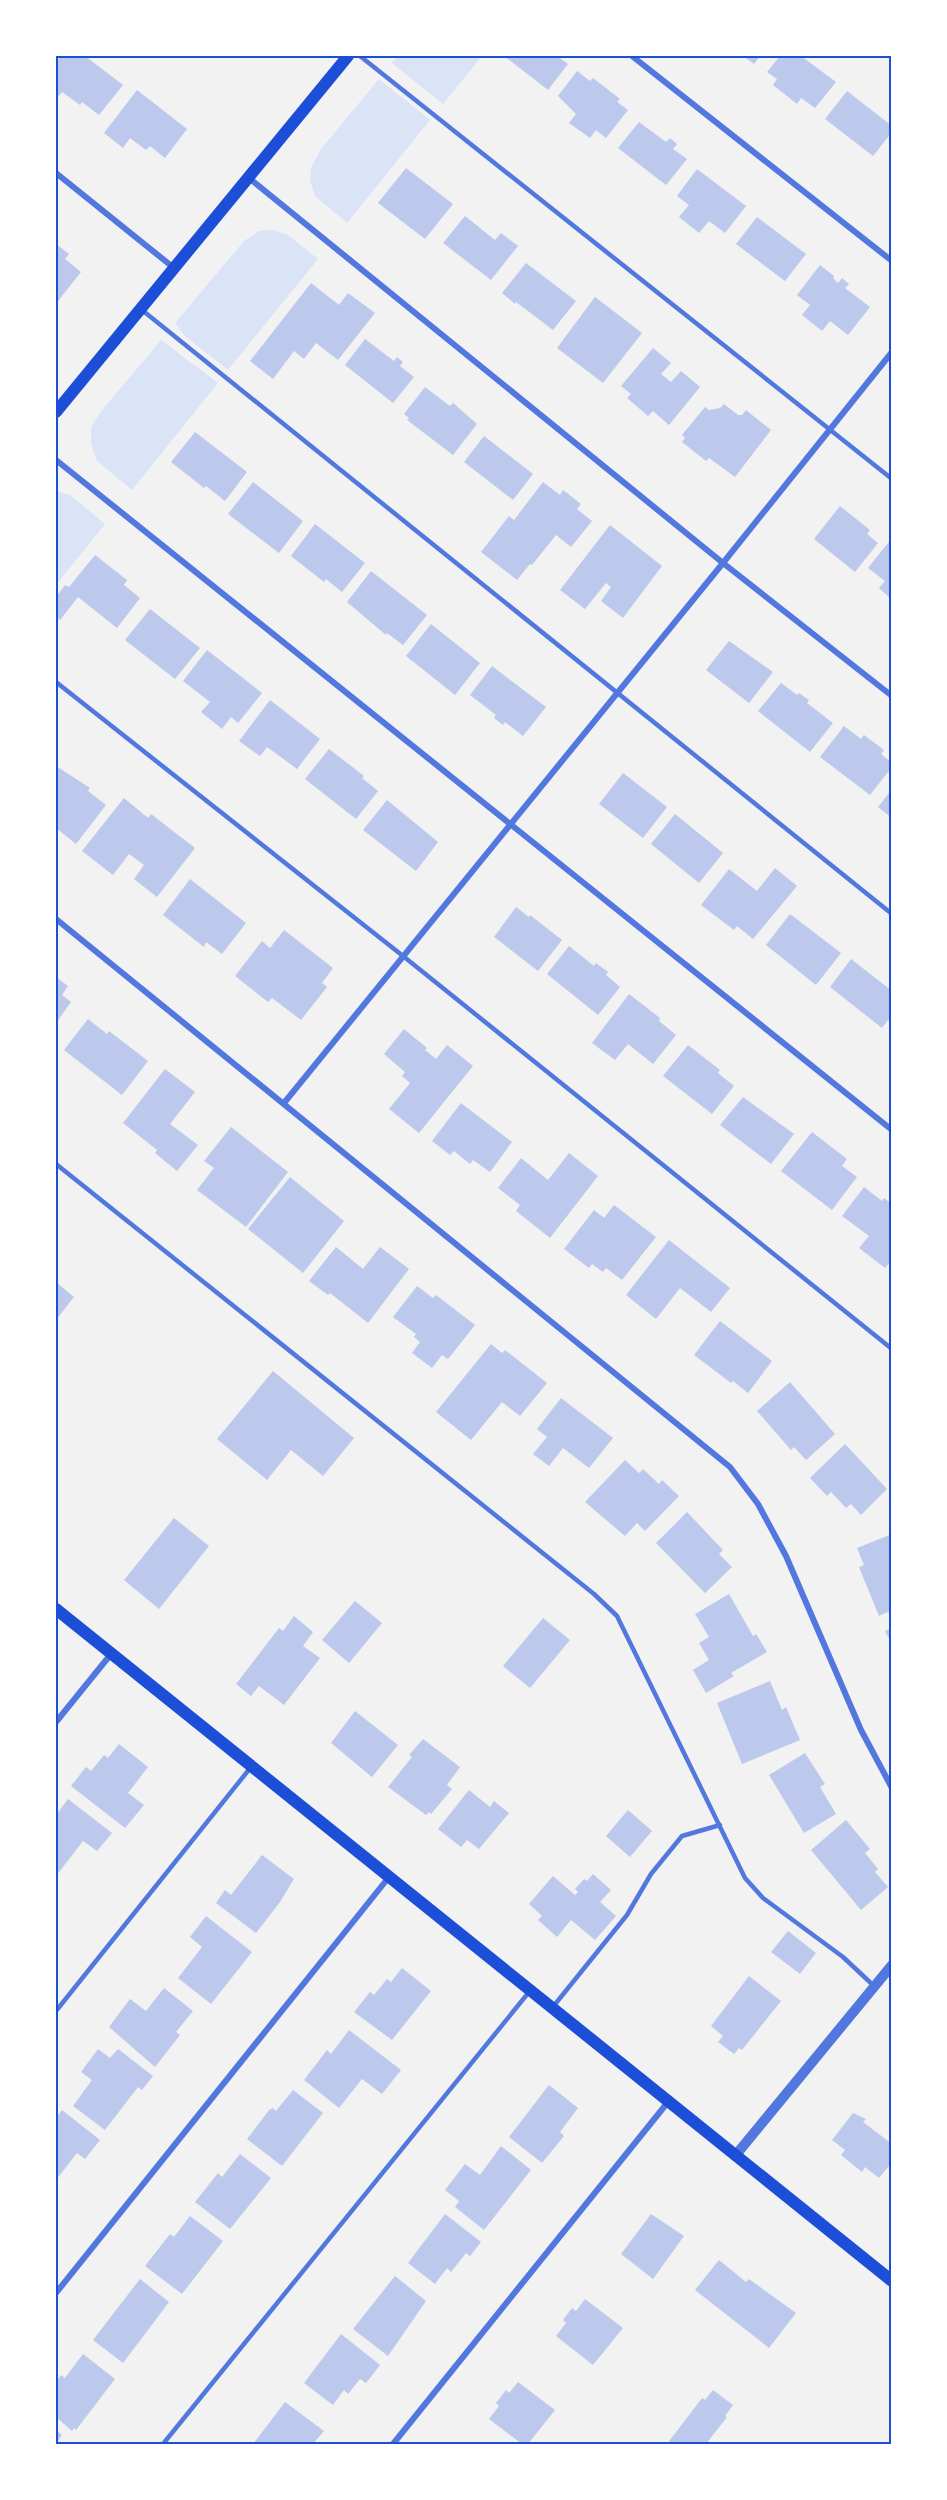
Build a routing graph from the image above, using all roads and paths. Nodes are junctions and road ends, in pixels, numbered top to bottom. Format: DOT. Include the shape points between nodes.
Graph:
graph roads {
  1 [pos="348,56"];
  2 [pos="360,56"];
  3 [pos="632,56"];
  4 [pos="56,173"];
  5 [pos="249,178"];
  6 [pos="891,261"];
  7 [pos="174,268"];
  8 [pos="140,309"];
  9 [pos="891,352"];
  10 [pos="56,412"];
  11 [pos="829,430"];
  12 [pos="56,460"];
  13 [pos="891,479"];
  14 [pos="723,563"];
  15 [pos="56,682"];
  16 [pos="618,693"];
  17 [pos="891,696"];
  18 [pos="509,826"];
  19 [pos="891,914"];
  20 [pos="56,919"];
  21 [pos="404,956"];
  22 [pos="284,1103"];
  23 [pos="891,1130"];
  24 [pos="56,1164"];
  25 [pos="891,1349"];
  26 [pos="56,1610"];
  27 [pos="111,1654"];
  28 [pos="56,1722"];
  29 [pos="252,1767"];
  30 [pos="891,1788"];
  31 [pos="720,1825"];
  32 [pos="389,1877"];
  33 [pos="891,1965"];
  34 [pos="874,1986"];
  35 [pos="530,1990"];
  36 [pos="552,2008"];
  37 [pos="56,2011"];
  38 [pos="669,2102"];
  39 [pos="735,2156"];
  40 [pos="891,2281"];
  41 [pos="56,2293"];
  42 [pos="162,2445"];
  43 [pos="393,2445"];
  1 -- 5 [label="main road"];
  2 -- 11 [label="lane"];
  3 -- 6 [label="street"];
  4 -- 7 [label="street"];
  5 -- 7 [label="main road"];
  5 -- 14 [label="street"];
  7 -- 8 [label="main road"];
  8 -- 10 [label="main road"];
  8 -- 16 [label="lane"];
  9 -- 11 [label="street"];
  11 -- 13 [label="lane"];
  11 -- 14 [label="street"];
  12 -- 18 [label="street"];
  14 -- 16 [label="street"];
  14 -- 17 [label="street"];
  15 -- 21 [label="lane"];
  16 -- 18 [label="street"];
  16 -- 19 [label="lane"];
  18 -- 21 [label="street"];
  18 -- 23 [label="street"];
  20 -- 22 [label="street"];
  21 -- 22 [label="street"];
  21 -- 25 [label="lane"];
  22 -- 30 [label="street" via="730,1467 758,1504 786,1556 861,1730"];
  24 -- 31 [label="lane" via="617,1616"];
  26 -- 27 [label="main road"];
  27 -- 28 [label="street"];
  27 -- 29 [label="main road"];
  29 -- 32 [label="main road"];
  29 -- 37 [label="lane"];
  31 -- 34 [label="lane" via="745,1878 763,1898 843,1957"];
  31 -- 36 [label="lane" via="682,1836 651,1874 627,1915"];
  32 -- 35 [label="main road"];
  32 -- 41 [label="street"];
  33 -- 34 [label="street"];
  34 -- 39 [label="street"];
  35 -- 36 [label="main road"];
  35 -- 42 [label="lane"];
  36 -- 38 [label="main road"];
  38 -- 39 [label="main road"];
  38 -- 43 [label="street"];
  39 -- 40 [label="main road"];
}
